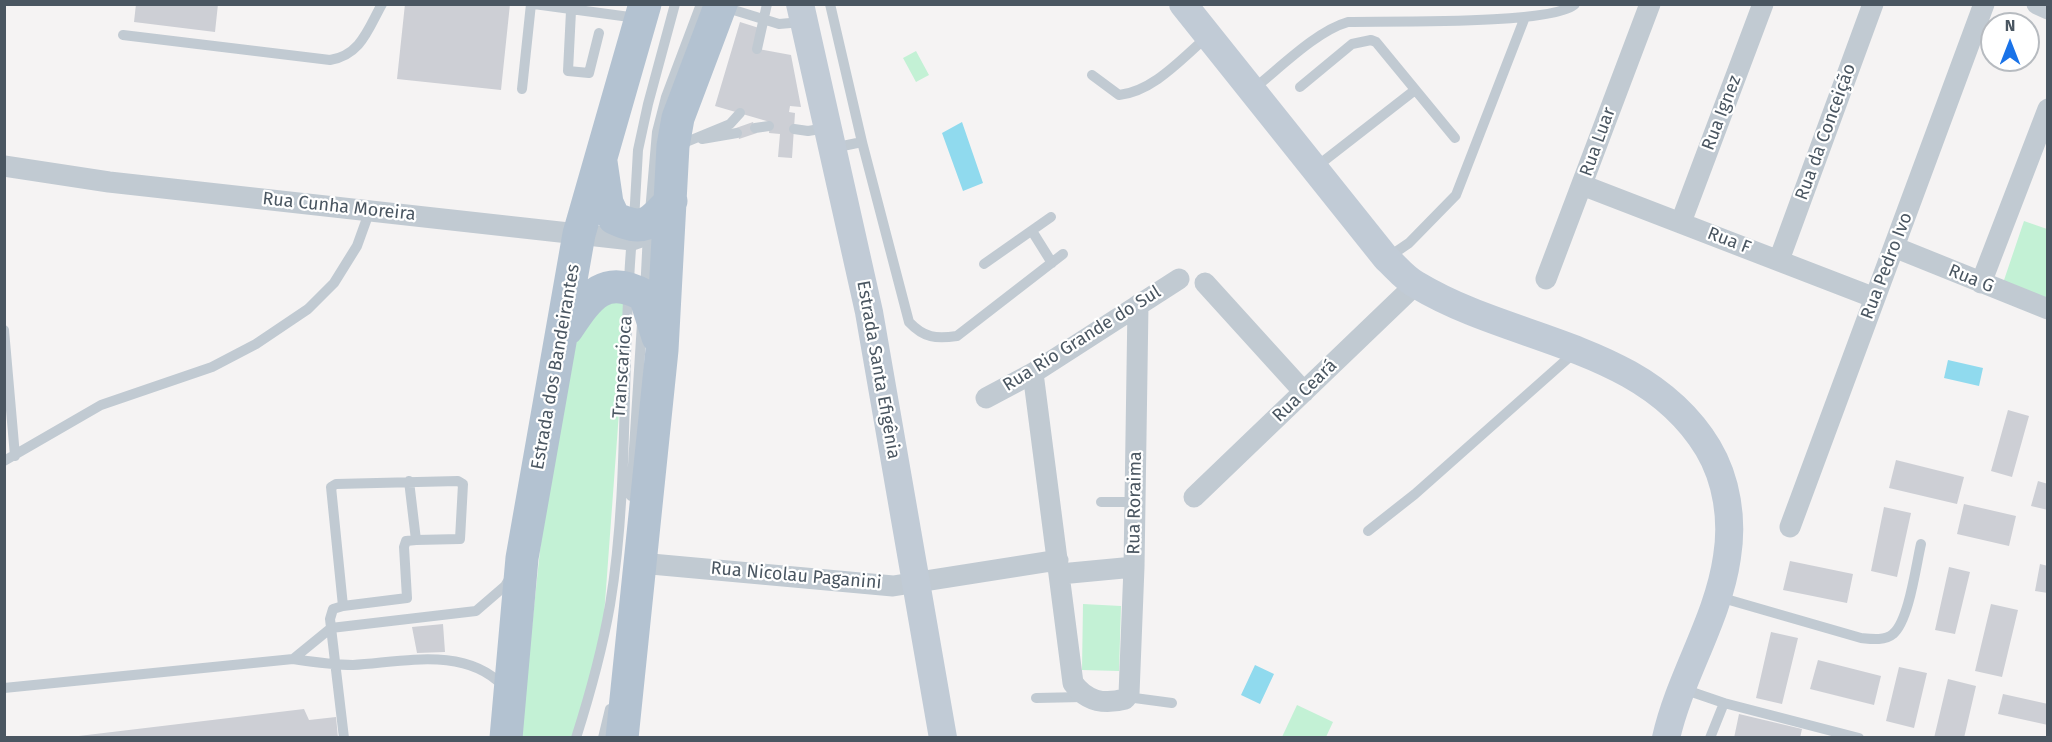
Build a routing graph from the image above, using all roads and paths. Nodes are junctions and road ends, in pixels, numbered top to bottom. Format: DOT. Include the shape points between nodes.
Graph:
graph roads {
  1 [pos="382,4"];
  2 [pos="532,4"];
  3 [pos="675,4"];
  4 [pos="767,4"];
  5 [pos="830,4"];
  6 [pos="1183,4"];
  7 [pos="1575,4"];
  8 [pos="1650,4"];
  9 [pos="1763,4"];
  10 [pos="1873,4"];
  11 [pos="1984,4"];
  12 [pos="2037,4"];
  13 [pos="714,5"];
  14 [pos="2048,9"];
  15 [pos="571,11"];
  16 [pos="643,11"];
  17 [pos="802,13"];
  18 [pos="1525,17"];
  19 [pos="764,20"];
  20 [pos="599,33"];
  21 [pos="123,35"];
  22 [pos="1208,36"];
  23 [pos="757,49"];
  24 [pos="1092,75"];
  25 [pos="1300,87"];
  26 [pos="522,89"];
  27 [pos="1251,90"];
  28 [pos="1415,90"];
  29 [pos="2048,109"];
  30 [pos="740,113"];
  31 [pos="769,126"];
  32 [pos="755,128"];
  33 [pos="794,129"];
  34 [pos="737,134"];
  35 [pos="831,137"];
  36 [pos="1455,138"];
  37 [pos="862,142"];
  38 [pos="685,143"];
  39 [pos="600,157"];
  40 [pos="4,166"];
  41 [pos="1313,169"];
  42 [pos="1582,185"];
  43 [pos="370,210"];
  44 [pos="1051,217"];
  45 [pos="1681,222"];
  46 [pos="650,225"];
  47 [pos="1032,231"];
  48 [pos="579,234"];
  49 [pos="1894,247"];
  50 [pos="1063,254"];
  51 [pos="1386,258"];
  52 [pos="1779,261"];
  53 [pos="1052,262"];
  54 [pos="984,264"];
  55 [pos="1179,279"];
  56 [pos="1546,279"];
  57 [pos="1205,283"];
  58 [pos="1981,283"];
  59 [pos="1415,285"];
  60 [pos="637,291"];
  61 [pos="1875,298"];
  62 [pos="1138,305"];
  63 [pos="2048,309"];
  64 [pos="4,330"];
  65 [pos="562,335"];
  66 [pos="662,350"];
  67 [pos="1576,350"];
  68 [pos="1033,373"];
  69 [pos="1304,392"];
  70 [pos="986,398"];
  71 [pos="15,456"];
  72 [pos="4,461"];
  73 [pos="409,481"];
  74 [pos="1194,497"];
  75 [pos="1101,501"];
  76 [pos="1136,502"];
  77 [pos="1790,527"];
  78 [pos="1368,531"];
  79 [pos="416,540"];
  80 [pos="1921,544"];
  81 [pos="522,558"];
  82 [pos="640,563"];
  83 [pos="1059,567"];
  84 [pos="1134,567"];
  85 [pos="915,581"];
  86 [pos="1717,597"];
  87 [pos="622,602"];
  88 [pos="342,606"];
  89 [pos="331,628"];
  90 [pos="292,659"];
  91 [pos="336,665"];
  92 [pos="4,688"];
  93 [pos="1680,688"];
  94 [pos="511,694"];
  95 [pos="1083,697"];
  96 [pos="1036,698"];
  97 [pos="1126,698"];
  98 [pos="611,700"];
  99 [pos="1172,702"];
  100 [pos="1724,703"];
  101 [pos="344,738"];
  102 [pos="506,738"];
  103 [pos="576,738"];
  104 [pos="603,738"];
  105 [pos="622,738"];
  106 [pos="943,738"];
  107 [pos="1666,738"];
  108 [pos="1710,738"];
  109 [pos="1859,738"];
  1 -- 21 [label="lane" via="355,50 344,58 330,60"];
  2 -- 15 [label="lane"];
  2 -- 26 [label="lane"];
  3 -- 46 [label="lane, Transcarioca" via="638,150"];
  4 -- 19 [label="lane"];
  5 -- 37 [label="lane"];
  6 -- 22 [label="main road"];
  7 -- 18 [label="lane" via="1563,12"];
  8 -- 42 [label="street, Rua Luar"];
  9 -- 45 [label="street, Rua Ignez"];
  10 -- 52 [label="street, Rua da Conceição"];
  11 -- 49 [label="street, Rua Pedro Ivo"];
  12 -- 14 [label="street"];
  13 -- 19 [label="lane"];
  13 -- 38 [label="main road" via="678,118"];
  13 -- 46 [label="lane, Transcarioca" via="666,97 657,132"];
  15 -- 16 [label="lane"];
  15 -- 20 [label="lane" via="568,71 589,73"];
  16 -- 39 [label="main road, Estrada dos Bandeirantes"];
  17 -- 19 [label="lane" via="779,24"];
  17 -- 35 [label="main road, Estrada Santa Efigênia"];
  18 -- 27 [label="lane" via="1348,22 1317,39"];
  18 -- 51 [label="lane" via="1456,195 1409,243"];
  19 -- 23 [label="lane"];
  22 -- 24 [label="lane" via="1170,70 1134,93 1119,94"];
  22 -- 27 [label="main road"];
  25 -- 28 [label="lane" via="1352,44 1371,40"];
  27 -- 41 [label="main road"];
  28 -- 36 [label="lane"];
  28 -- 41 [label="lane"];
  29 -- 58 [label="street"];
  30 -- 38 [label="lane" via="730,124"];
  31 -- 32 [label="lane"];
  33 -- 35 [label="lane"];
  34 -- 38 [label="lane"];
  35 -- 37 [label="lane"];
  35 -- 85 [label="main road, Estrada Santa Efigênia" via="869,312"];
  37 -- 53 [label="lane" via="909,322 920,334 937,339 957,336"];
  38 -- 46 [label="main road"];
  39 -- 46 [label="main road" via="607,203 614,218"];
  39 -- 48 [label="main road, Estrada dos Bandeirantes"];
  40 -- 43 [label="street, Rua Cunha Moreira" via="109,182"];
  41 -- 51 [label="main road"];
  42 -- 45 [label="street, Rua F"];
  42 -- 56 [label="street, Rua Luar"];
  43 -- 48 [label="street, Rua Cunha Moreira"];
  43 -- 71 [label="lane" via="357,246 334,283 300,315 212,367 101,405"];
  44 -- 47 [label="lane"];
  45 -- 52 [label="street, Rua F"];
  46 -- 48 [label="street, Rua Cunha Moreira"];
  46 -- 60 [label="lane, Transcarioca"];
  46 -- 60 [label="lane, Transcarioca"];
  46 -- 66 [label="main road"];
  47 -- 53 [label="lane"];
  47 -- 54 [label="lane"];
  48 -- 65 [label="main road, Estrada dos Bandeirantes"];
  49 -- 58 [label="street, Rua G"];
  49 -- 61 [label="street, Rua Pedro Ivo"];
  50 -- 53 [label="lane"];
  51 -- 59 [label="main road"];
  52 -- 61 [label="street, Rua F"];
  55 -- 62 [label="street, Rua Rio Grande do Sul"];
  57 -- 69 [label="street"];
  58 -- 63 [label="street, Rua G"];
  59 -- 67 [label="main road"];
  59 -- 69 [label="street, Rua Ceará"];
  60 -- 65 [label="main road" via="607,287 593,293"];
  60 -- 66 [label="main road" via="651,308"];
  60 -- 87 [label="lane, Transcarioca"];
  60 -- 103 [label="lane, Transcarioca" via="610,603 597,669"];
  61 -- 77 [label="street, Rua Pedro Ivo"];
  62 -- 68 [label="street, Rua Rio Grande do Sul"];
  62 -- 76 [label="street, Rua Roraima"];
  64 -- 71 [label="lane"];
  65 -- 81 [label="main road, Estrada dos Bandeirantes"];
  66 -- 82 [label="main road"];
  67 -- 78 [label="lane"];
  67 -- 86 [label="main road" via="1632,375 1663,395 1691,422 1714,458 1730,523"];
  68 -- 70 [label="street, Rua Rio Grande do Sul"];
  68 -- 83 [label="street"];
  69 -- 74 [label="street, Rua Ceará"];
  71 -- 72 [label="lane"];
  73 -- 79 [label="lane"];
  73 -- 79 [label="lane" via="463,484 460,539"];
  73 -- 88 [label="lane" via="331,487"];
  75 -- 76 [label="lane"];
  76 -- 84 [label="street, Rua Roraima"];
  79 -- 88 [label="lane" via="406,541 404,547 407,598"];
  80 -- 86 [label="lane" via="1902,622 1893,634 1879,639 1861,638"];
  81 -- 89 [label="lane" via="505,586 476,611"];
  81 -- 94 [label="main road, Estrada dos Bandeirantes"];
  82 -- 85 [label="street, Rua Nicolau Paganini" via="893,586"];
  82 -- 105 [label="main road"];
  83 -- 84 [label="street, Rua Nicolau Paganini"];
  83 -- 85 [label="street, Rua Nicolau Paganini"];
  83 -- 95 [label="street" via="1073,683"];
  84 -- 97 [label="street, Rua Roraima"];
  85 -- 106 [label="main road, Estrada Santa Efigênia"];
  86 -- 93 [label="main road"];
  88 -- 89 [label="lane" via="333,609"];
  89 -- 90 [label="lane"];
  89 -- 91 [label="lane"];
  90 -- 91 [label="lane"];
  90 -- 92 [label="lane"];
  91 -- 94 [label="lane" via="422,659 469,663 495,678"];
  91 -- 101 [label="lane"];
  93 -- 100 [label="lane"];
  93 -- 107 [label="main road"];
  94 -- 102 [label="main road, Estrada dos Bandeirantes"];
  95 -- 96 [label="lane"];
  95 -- 97 [label="street"];
  97 -- 99 [label="lane"];
  98 -- 104 [label="lane"];
  100 -- 108 [label="lane"];
  100 -- 109 [label="lane"];
}
